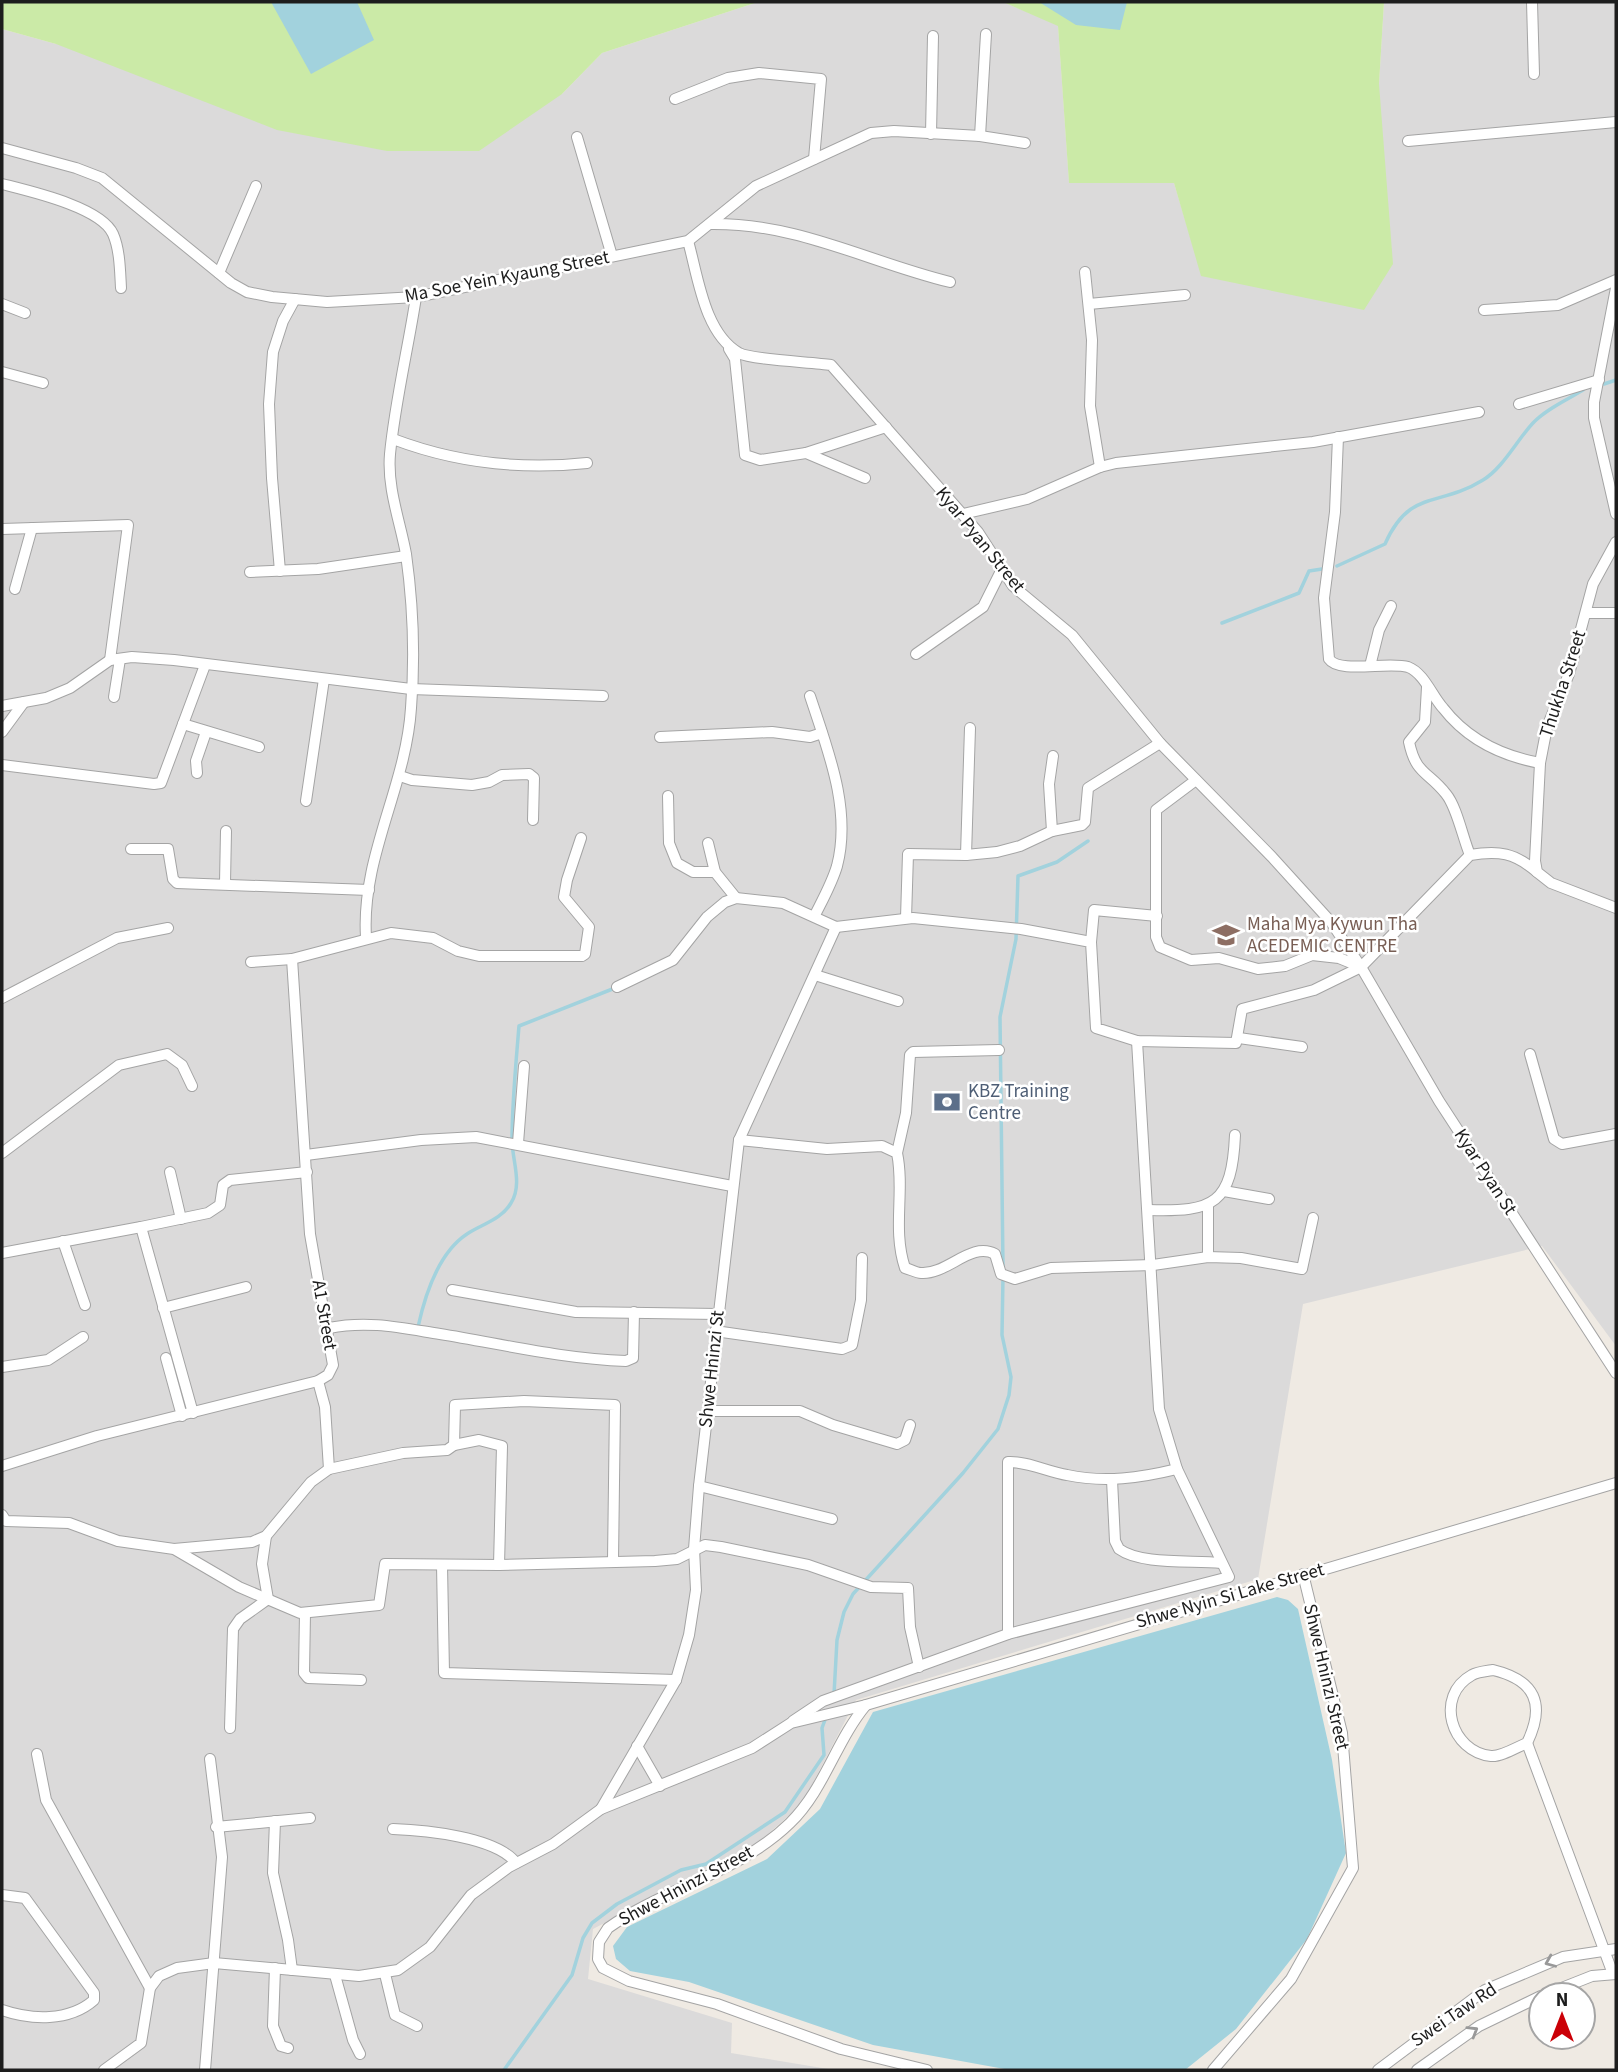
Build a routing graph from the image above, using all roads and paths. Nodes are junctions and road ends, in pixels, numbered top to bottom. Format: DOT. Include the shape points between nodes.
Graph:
graph roads {
  1 [pos="1532,2"];
  2 [pos="986,34"];
  3 [pos="933,36"];
  4 [pos="1534,74"];
  5 [pos="675,99"];
  6 [pos="1616,122"];
  7 [pos="931,134"];
  8 [pos="980,136"];
  9 [pos="577,137"];
  10 [pos="1408,141"];
  11 [pos="1025,143"];
  12 [pos="2,148"];
  13 [pos="814,159"];
  14 [pos="2,184"];
  15 [pos="256,186"];
  16 [pos="711,224"];
  17 [pos="688,241"];
  18 [pos="612,256"];
  19 [pos="1085,272"];
  20 [pos="219,273"];
  21 [pos="1616,280"];
  22 [pos="950,282"];
  23 [pos="121,288"];
  24 [pos="1616,288"];
  25 [pos="1185,295"];
  26 [pos="416,297"];
  27 [pos="295,299"];
  28 [pos="2,304"];
  29 [pos="1089,304"];
  30 [pos="1484,310"];
  31 [pos="25,313"];
  32 [pos="724,340"];
  33 [pos="2,372"];
  34 [pos="1599,380"];
  35 [pos="43,383"];
  36 [pos="1520,404"];
  37 [pos="1479,412"];
  38 [pos="886,426"];
  39 [pos="1338,437"];
  40 [pos="393,439"];
  41 [pos="806,453"];
  42 [pos="587,463"];
  43 [pos="1100,467"];
  44 [pos="865,478"];
  45 [pos="962,514"];
  46 [pos="1616,514"];
  47 [pos="33,528"];
  48 [pos="2,529"];
  49 [pos="1616,542"];
  50 [pos="406,556"];
  51 [pos="1001,570"];
  52 [pos="280,571"];
  53 [pos="250,572"];
  54 [pos="15,589"];
  55 [pos="1391,606"];
  56 [pos="1586,613"];
  57 [pos="1616,613"];
  58 [pos="916,654"];
  59 [pos="115,660"];
  60 [pos="205,665"];
  61 [pos="1370,666"];
  62 [pos="324,679"];
  63 [pos="1427,687"];
  64 [pos="411,689"];
  65 [pos="603,696"];
  66 [pos="810,696"];
  67 [pos="114,697"];
  68 [pos="24,702"];
  69 [pos="2,706"];
  70 [pos="183,724"];
  71 [pos="970,727"];
  72 [pos="2,732"];
  73 [pos="206,732"];
  74 [pos="822,733"];
  75 [pos="660,737"];
  76 [pos="1160,743"];
  77 [pos="259,747"];
  78 [pos="1053,757"];
  79 [pos="1540,763"];
  80 [pos="2,765"];
  81 [pos="197,772"];
  82 [pos="400,776"];
  83 [pos="1196,780"];
  84 [pos="668,796"];
  85 [pos="306,801"];
  86 [pos="534,820"];
  87 [pos="226,831"];
  88 [pos="1052,831"];
  89 [pos="581,838"];
  90 [pos="708,844"];
  91 [pos="131,849"];
  92 [pos="966,855"];
  93 [pos="1470,855"];
  94 [pos="715,872"];
  95 [pos="1537,872"];
  96 [pos="225,883"];
  97 [pos="369,890"];
  98 [pos="736,898"];
  99 [pos="1616,908"];
  100 [pos="815,915"];
  101 [pos="1157,916"];
  102 [pos="906,918"];
  103 [pos="168,928"];
  104 [pos="836,928"];
  105 [pos="366,937"];
  106 [pos="1091,942"];
  107 [pos="292,959"];
  108 [pos="251,962"];
  109 [pos="1362,967"];
  110 [pos="815,975"];
  111 [pos="617,987"];
  112 [pos="2,998"];
  113 [pos="898,1001"];
  114 [pos="1239,1038"];
  115 [pos="1137,1041"];
  116 [pos="1302,1047"];
  117 [pos="999,1049"];
  118 [pos="1530,1054"];
  119 [pos="524,1066"];
  120 [pos="192,1086"];
  121 [pos="1616,1134"];
  122 [pos="1235,1135"];
  123 [pos="739,1139"];
  124 [pos="512,1142"];
  125 [pos="2,1153"];
  126 [pos="897,1153"];
  127 [pos="306,1155"];
  128 [pos="170,1172"];
  129 [pos="307,1172"];
  130 [pos="732,1186"];
  131 [pos="1224,1191"];
  132 [pos="1269,1199"];
  133 [pos="1208,1205"];
  134 [pos="1149,1210"];
  135 [pos="1313,1218"];
  136 [pos="181,1219"];
  137 [pos="141,1227"];
  138 [pos="63,1241"];
  139 [pos="2,1252"];
  140 [pos="1208,1257"];
  141 [pos="862,1258"];
  142 [pos="1153,1265"];
  143 [pos="246,1287"];
  144 [pos="452,1290"];
  145 [pos="85,1305"];
  146 [pos="163,1308"];
  147 [pos="634,1312"];
  148 [pos="718,1314"];
  149 [pos="329,1328"];
  150 [pos="715,1331"];
  151 [pos="83,1337"];
  152 [pos="166,1359"];
  153 [pos="2,1367"];
  154 [pos="1616,1373"];
  155 [pos="318,1381"];
  156 [pos="709,1411"];
  157 [pos="188,1414"];
  158 [pos="910,1425"];
  159 [pos="454,1445"];
  160 [pos="2,1466"];
  161 [pos="329,1469"];
  162 [pos="1177,1469"];
  163 [pos="1112,1480"];
  164 [pos="1616,1483"];
  165 [pos="699,1486"];
  166 [pos="2,1515"];
  167 [pos="832,1519"];
  168 [pos="266,1536"];
  169 [pos="174,1549"];
  170 [pos="694,1549"];
  171 [pos="613,1560"];
  172 [pos="1221,1563"];
  173 [pos="442,1564"];
  174 [pos="499,1565"];
  175 [pos="1303,1574"];
  176 [pos="268,1599"];
  177 [pos="305,1613"];
  178 [pos="1008,1634"];
  179 [pos="919,1667"];
  180 [pos="361,1680"];
  181 [pos="676,1680"];
  182 [pos="866,1705"];
  183 [pos="791,1723"];
  184 [pos="230,1728"];
  185 [pos="1527,1743"];
  186 [pos="637,1746"];
  187 [pos="37,1754"];
  188 [pos="210,1759"];
  189 [pos="660,1786"];
  190 [pos="601,1810"];
  191 [pos="310,1818"];
  192 [pos="275,1821"];
  193 [pos="216,1827"];
  194 [pos="393,1829"];
  195 [pos="516,1863"];
  196 [pos="5,1895"];
  197 [pos="1603,1949"];
  198 [pos="1616,1949"];
  199 [pos="214,1963"];
  200 [pos="275,1968"];
  201 [pos="292,1970"];
  202 [pos="385,1974"];
  203 [pos="1615,1974"];
  204 [pos="335,1975"];
  205 [pos="1580,1981"];
  206 [pos="150,1988"];
  207 [pos="1527,2004"];
  208 [pos="2,2010"];
  209 [pos="417,2026"];
  210 [pos="288,2048"];
  211 [pos="360,2054"];
  212 [pos="104,2070"];
  213 [pos="205,2070"];
  214 [pos="927,2070"];
  215 [pos="1213,2070"];
  216 [pos="1378,2070"];
  217 [pos="1417,2070"];
  1 -- 4 [label="street"];
  2 -- 8 [label="street"];
  3 -- 7 [label="street"];
  5 -- 13 [label="street" via="728,78 749,75 821,79"];
  6 -- 10 [label="street"];
  7 -- 8 [label="street, Ma Soe Yein Kyaung Street"];
  7 -- 13 [label="street, Ma Soe Yein Kyaung Street" via="871,133"];
  8 -- 11 [label="street, Ma Soe Yein Kyaung Street"];
  9 -- 18 [label="street"];
  12 -- 20 [label="street, Ma Soe Yein Kyaung Street" via="102,178"];
  13 -- 16 [label="street, Ma Soe Yein Kyaung Street" via="756,186"];
  14 -- 23 [label="street" via="64,200 102,222 113,232"];
  15 -- 20 [label="street"];
  16 -- 17 [label="street, Ma Soe Yein Kyaung Street"];
  16 -- 22 [label="street" via="766,227 810,237"];
  17 -- 18 [label="street, Ma Soe Yein Kyaung Street"];
  17 -- 32 [label="street" via="713,324"];
  18 -- 26 [label="street, Ma Soe Yein Kyaung Street"];
  19 -- 29 [label="street"];
  20 -- 27 [label="street, Ma Soe Yein Kyaung Street" via="247,292"];
  21 -- 30 [label="street" via="1558,306"];
  24 -- 34 [label="street"];
  25 -- 29 [label="street"];
  26 -- 27 [label="street, Ma Soe Yein Kyaung Street" via="339,302"];
  26 -- 40 [label="street"];
  27 -- 52 [label="street" via="273,352 269,404"];
  28 -- 31 [label="street"];
  29 -- 43 [label="street" via="1090,406"];
  32 -- 38 [label="street, Kyar Pyan Street" via="740,354 831,365"];
  32 -- 41 [label="street" via="735,359 745,455 760,460"];
  33 -- 35 [label="street"];
  34 -- 36 [label="street"];
  34 -- 46 [label="street" via="1594,418"];
  37 -- 39 [label="street"];
  38 -- 41 [label="street"];
  38 -- 45 [label="street, Kyar Pyan Street"];
  39 -- 43 [label="street"];
  39 -- 61 [label="street" via="1335,512 1324,598 1325,640 1332,664"];
  40 -- 42 [label="street" via="429,452 512,466"];
  40 -- 50 [label="street" via="391,488"];
  41 -- 44 [label="street"];
  43 -- 45 [label="street" via="1027,499"];
  45 -- 51 [label="street, Kyar Pyan Street"];
  47 -- 48 [label="street"];
  47 -- 54 [label="street"];
  47 -- 59 [label="street" via="128,525"];
  49 -- 56 [label="street, Thukha Street" via="1593,584"];
  50 -- 52 [label="street"];
  50 -- 64 [label="street"];
  51 -- 58 [label="street" via="983,607"];
  51 -- 76 [label="street, Kyar Pyan Street" via="1091,655"];
  52 -- 53 [label="street"];
  55 -- 61 [label="street"];
  56 -- 57 [label="street"];
  56 -- 79 [label="street, Thukha Street" via="1569,674 1547,727"];
  59 -- 60 [label="street"];
  59 -- 67 [label="street"];
  59 -- 68 [label="street" via="70,688"];
  60 -- 62 [label="street"];
  60 -- 70 [label="street"];
  61 -- 63 [label="street" via="1415,670"];
  62 -- 64 [label="street"];
  62 -- 85 [label="street"];
  63 -- 79 [label="street" via="1443,709 1488,747"];
  63 -- 93 [label="street" via="1425,722 1409,742 1411,755 1420,772 1446,793"];
  64 -- 65 [label="street"];
  64 -- 82 [label="street" via="410,726"];
  66 -- 74 [label="street"];
  68 -- 69 [label="street"];
  68 -- 72 [label="street"];
  70 -- 73 [label="street"];
  70 -- 80 [label="street" via="161,783"];
  71 -- 92 [label="street"];
  73 -- 77 [label="street"];
  73 -- 81 [label="street"];
  74 -- 75 [label="street" via="810,737 772,732"];
  74 -- 100 [label="street" via="836,785 841,844 837,866"];
  76 -- 83 [label="street, Kyar Pyan Street"];
  76 -- 88 [label="street" via="1088,788 1085,824"];
  78 -- 88 [label="street" via="1049,784"];
  79 -- 95 [label="street, Thukha Street"];
  82 -- 86 [label="street" via="472,785 502,775 529,774 534,778"];
  82 -- 97 [label="street" via="375,853"];
  83 -- 101 [label="street" via="1156,810"];
  83 -- 109 [label="street, Kyar Pyan Street" via="1303,889"];
  84 -- 94 [label="street" via="669,843 677,863 693,872"];
  87 -- 96 [label="street"];
  88 -- 92 [label="street" via="1020,846"];
  89 -- 105 [label="street" via="564,897 589,927 582,956 479,956 414,934"];
  90 -- 94 [label="street"];
  91 -- 96 [label="street" via="168,849 177,883"];
  92 -- 102 [label="street" via="908,853"];
  93 -- 95 [label="street" via="1485,852 1520,857"];
  93 -- 109 [label="street"];
  94 -- 98 [label="street"];
  95 -- 99 [label="street" via="1551,883"];
  96 -- 97 [label="street"];
  97 -- 105 [label="street"];
  98 -- 100 [label="street" via="783,903"];
  98 -- 111 [label="street" via="707,917 673,960"];
  100 -- 104 [label="street"];
  101 -- 106 [label="street" via="1094,911"];
  101 -- 109 [label="street" via="1160,947 1191,960 1219,958 1246,968 1268,969 1312,955"];
  102 -- 104 [label="street"];
  102 -- 106 [label="street" via="1020,929"];
  103 -- 112 [label="street" via="117,938"];
  104 -- 110 [label="street, Shwe Hninzi St"];
  105 -- 107 [label="street"];
  106 -- 115 [label="street" via="1096,1028"];
  107 -- 108 [label="street"];
  107 -- 127 [label="street, A1 Street"];
  109 -- 114 [label="street" via="1314,990 1242,1009"];
  109 -- 154 [label="street, Kyar Pyan St" via="1439,1101"];
  110 -- 113 [label="street"];
  110 -- 123 [label="street, Shwe Hninzi St"];
  114 -- 115 [label="street" via="1236,1043"];
  114 -- 116 [label="street"];
  115 -- 134 [label="street"];
  117 -- 126 [label="street" via="910,1055 906,1113"];
  118 -- 121 [label="street" via="1554,1139 1562,1144"];
  119 -- 124 [label="street"];
  120 -- 125 [label="street" via="182,1065 167,1054 119,1065"];
  122 -- 131 [label="street" via="1234,1166"];
  123 -- 126 [label="street" via="827,1149 882,1146"];
  123 -- 130 [label="street, Shwe Hninzi St"];
  124 -- 127 [label="street" via="447,1137"];
  124 -- 130 [label="street"];
  126 -- 142 [label="street" via="897,1220 905,1268 929,1272 975,1251 988,1250 995,1254 1005,1276 1015,1279 1051,1268"];
  127 -- 129 [label="street, A1 Street"];
  128 -- 136 [label="street"];
  129 -- 136 [label="street" via="230,1180 223,1185 220,1206"];
  129 -- 149 [label="street, A1 Street" via="310,1234"];
  130 -- 148 [label="street, Shwe Hninzi St"];
  131 -- 132 [label="street"];
  131 -- 133 [label="street"];
  133 -- 134 [label="street" via="1196,1210"];
  133 -- 140 [label="street"];
  134 -- 142 [label="street"];
  135 -- 140 [label="street" via="1302,1269"];
  136 -- 137 [label="street"];
  137 -- 138 [label="street"];
  137 -- 146 [label="street"];
  138 -- 139 [label="street"];
  138 -- 145 [label="street"];
  140 -- 142 [label="street"];
  141 -- 150 [label="street" via="862,1300 852,1345 842,1349"];
  142 -- 162 [label="street" via="1159,1409"];
  143 -- 146 [label="street"];
  144 -- 147 [label="street" via="576,1312"];
  146 -- 157 [label="street"];
  147 -- 148 [label="street"];
  147 -- 149 [label="street" via="632,1358 626,1361 556,1355 396,1325"];
  148 -- 150 [label="street, Shwe Hninzi St"];
  149 -- 155 [label="street, A1 Street" via="333,1365"];
  150 -- 156 [label="street, Shwe Hninzi St"];
  151 -- 153 [label="street" via="48,1360"];
  152 -- 157 [label="street"];
  155 -- 157 [label="street"];
  155 -- 161 [label="street" via="325,1407"];
  156 -- 158 [label="street" via="800,1410 897,1444 905,1440"];
  156 -- 165 [label="street, Shwe Hninzi St"];
  157 -- 160 [label="street"];
  159 -- 161 [label="street" via="447,1450 403,1453"];
  159 -- 171 [label="street" via="455,1405 524,1401 615,1405"];
  159 -- 174 [label="street" via="479,1440 502,1446"];
  161 -- 168 [label="street" via="311,1482"];
  162 -- 163 [label="street"];
  162 -- 172 [label="street"];
  163 -- 172 [label="street" via="1119,1549 1144,1560"];
  163 -- 178 [label="street" via="1008,1462"];
  164 -- 175 [label="street, Shwe Nyin Si Lake Street"];
  165 -- 167 [label="street"];
  165 -- 170 [label="street, Shwe Hninzi St"];
  166 -- 169 [label="street" via="6,1521 69,1523 118,1541"];
  168 -- 169 [label="street" via="252,1542"];
  168 -- 176 [label="street" via="262,1564"];
  169 -- 176 [label="street" via="199,1567"];
  170 -- 171 [label="street" via="677,1559"];
  170 -- 179 [label="street" via="705,1545 745,1551 849,1577 871,1587 908,1588"];
  170 -- 181 [label="street, Shwe Hninzi St" via="696,1590"];
  171 -- 174 [label="street"];
  172 -- 178 [label="street" via="1229,1577"];
  173 -- 174 [label="street"];
  173 -- 177 [label="street" via="385,1564 379,1605"];
  173 -- 181 [label="street" via="444,1672"];
  175 -- 182 [label="street, Shwe Nyin Si Lake Street"];
  175 -- 215 [label="street, Shwe Hninzi Street" via="1342,1733 1353,1868 1291,1979"];
  176 -- 177 [label="street"];
  176 -- 184 [label="street" via="233,1629"];
  177 -- 180 [label="street" via="304,1672 309,1678"];
  178 -- 179 [label="street"];
  179 -- 183 [label="street" via="823,1701"];
  181 -- 186 [label="street, Shwe Hninzi St"];
  182 -- 183 [label="street, Shwe Nyin Si Lake Street"];
  182 -- 214 [label="street, Shwe Hninzi Street" via="845,1733 814,1793 791,1822 740,1858 608,1928 599,1942 598,1959 603,1968 629,1982 717,2004 841,2049"];
  183 -- 189 [label="street" via="752,1748"];
  185 -- 185 [label="street" via="1537,1713 1531,1691 1515,1675 1493,1670 1471,1675 1455,1691 1450,1713 1455,1735 1472,1751 1494,1756"];
  185 -- 197 [label="street"];
  186 -- 189 [label="street"];
  186 -- 190 [label="street, Shwe Hninzi St"];
  187 -- 206 [label="street" via="46,1800"];
  188 -- 193 [label="street"];
  189 -- 190 [label="street"];
  190 -- 195 [label="street"];
  191 -- 192 [label="street"];
  192 -- 193 [label="street"];
  192 -- 201 [label="street" via="273,1874"];
  193 -- 199 [label="street" via="222,1857"];
  194 -- 195 [label="street" via="467,1839 500,1851"];
  195 -- 202 [label="street" via="471,1895 430,1947 410,1964"];
  196 -- 208 [label="street" via="25,1898 94,2000 43,2019"];
  197 -- 198 [label="street, Swei Taw Rd"];
  197 -- 203 [label="street"];
  197 -- 216 [label="street, Swei Taw Rd, one-way" via="1563,1957 1485,1990"];
  199 -- 200 [label="street"];
  199 -- 206 [label="street" via="177,1968 159,1976"];
  199 -- 213 [label="street"];
  200 -- 201 [label="street"];
  200 -- 210 [label="street" via="273,2026 281,2046"];
  201 -- 204 [label="street"];
  202 -- 204 [label="street"];
  202 -- 209 [label="street" via="395,2015"];
  203 -- 205 [label="street, Swei Taw Rd"];
  204 -- 211 [label="street"];
  206 -- 212 [label="street" via="141,2043"];
  217 -- 207 [label="street, Swei Taw Rd, one-way" via="1479,2026"];
}
